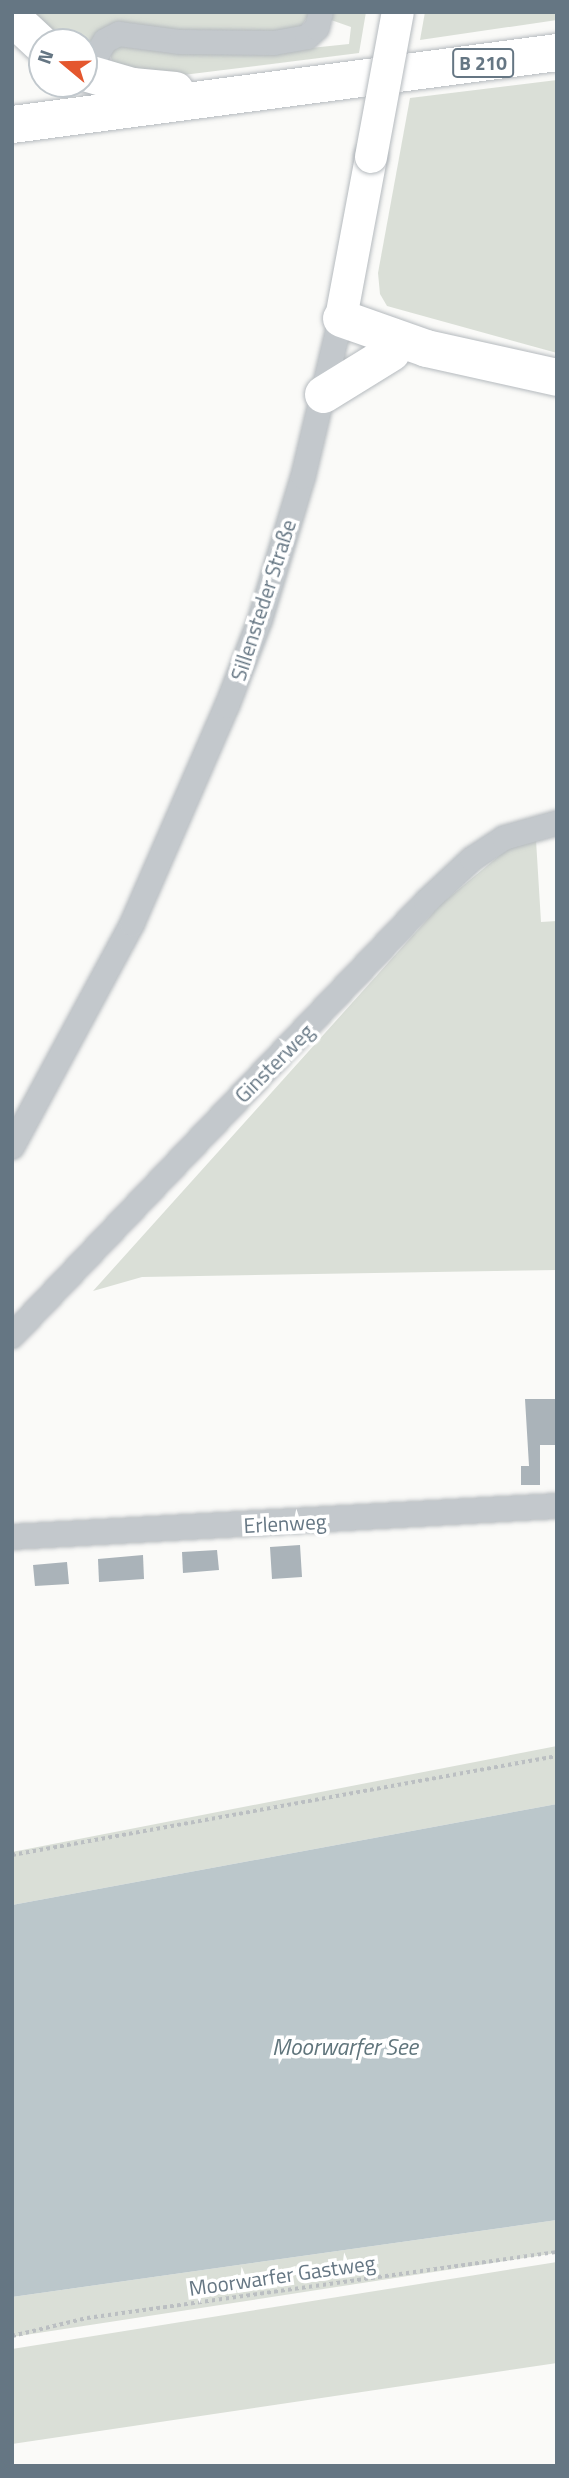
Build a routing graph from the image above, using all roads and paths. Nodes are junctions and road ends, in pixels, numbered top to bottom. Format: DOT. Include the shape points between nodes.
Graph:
graph roads {
  1 [pos="321,12"];
  2 [pos="398,12"];
  3 [pos="12,17"];
  4 [pos="28,32"];
  5 [pos="98,52"];
  6 [pos="557,52"];
  7 [pos="98,76"];
  8 [pos="217,99"];
  9 [pos="12,124"];
  10 [pos="338,329"];
  11 [pos="408,350"];
  12 [pos="557,377"];
  13 [pos="323,394"];
  14 [pos="557,823"];
  15 [pos="12,1147"];
  16 [pos="12,1336"];
  17 [pos="557,1506"];
  18 [pos="12,1537"];
  19 [pos="557,1756"];
  20 [pos="12,1855"];
  21 [pos="557,2252"];
  22 [pos="12,2336"];
  1 -- 5 [label="street" via="317,28 307,37 274,43 119,34 105,41"];
  2 -- 10 [label="main road, Sillensteder Straße, bridge"];
  3 -- 4 [label="highway"];
  6 -- 8 [label="highway, B 210"];
  7 -- 8 [label="highway"];
  8 -- 9 [label="highway, B 210"];
  10 -- 11 [label="highway"];
  10 -- 13 [label="street, Sillensteder Straße"];
  11 -- 12 [label="highway"];
  11 -- 13 [label="highway"];
  13 -- 15 [label="street, Sillensteder Straße" via="260,620 191,797 132,924"];
  14 -- 16 [label="street, Ginsterweg" via="504,838 472,859 435,893"];
  17 -- 18 [label="street, Erlenweg"];
  19 -- 20 [label="path"];
  21 -- 22 [label="path, Moorwarfer Gastweg" via="87,2318"];
}
